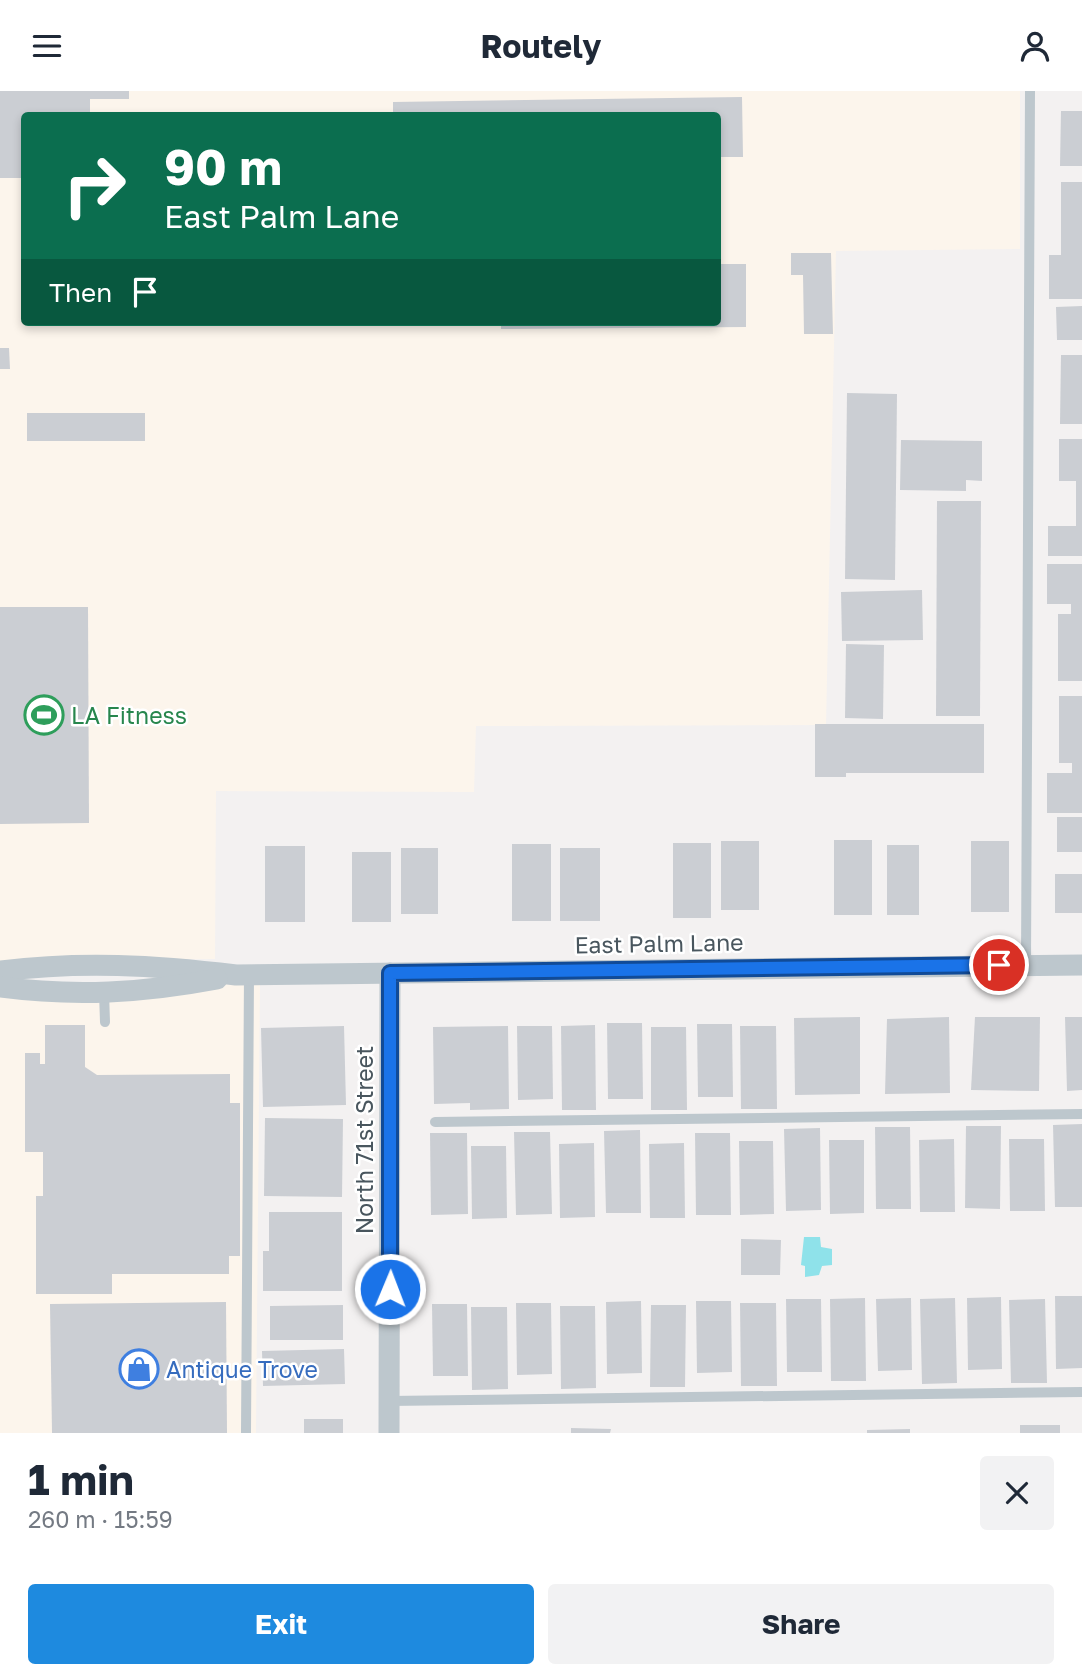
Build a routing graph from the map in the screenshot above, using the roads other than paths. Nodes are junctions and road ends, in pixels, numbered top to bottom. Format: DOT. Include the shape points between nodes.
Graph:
graph roads {
  1 [pos="1030,91"];
  2 [pos="1026,965"];
  3 [pos="1082,965"];
  4 [pos="0,971"];
  5 [pos="390,973"];
  6 [pos="242,975"];
  7 [pos="0,987"];
  8 [pos="104,992"];
  9 [pos="105,1022"];
  10 [pos="1082,1114"];
  11 [pos="435,1122"];
  12 [pos="1082,1392"];
  13 [pos="388,1401"];
  14 [pos="246,1433"];
  15 [pos="389,1433"];
  1 -- 2 [label="lane"];
  2 -- 3 [label="street, East Palm Lane"];
  2 -- 5 [label="street, East Palm Lane"];
  4 -- 6 [label="street, East Palm Lane" via="46,965 152,964"];
  5 -- 6 [label="street, East Palm Lane"];
  5 -- 13 [label="street, North 71st Street"];
  6 -- 8 [label="street, East Palm Lane" via="151,991"];
  6 -- 14 [label="lane"];
  7 -- 8 [label="street, East Palm Lane"];
  8 -- 9 [label="lane"];
  10 -- 11 [label="lane"];
  12 -- 13 [label="lane"];
  13 -- 15 [label="street, North 71st Street"];
}
